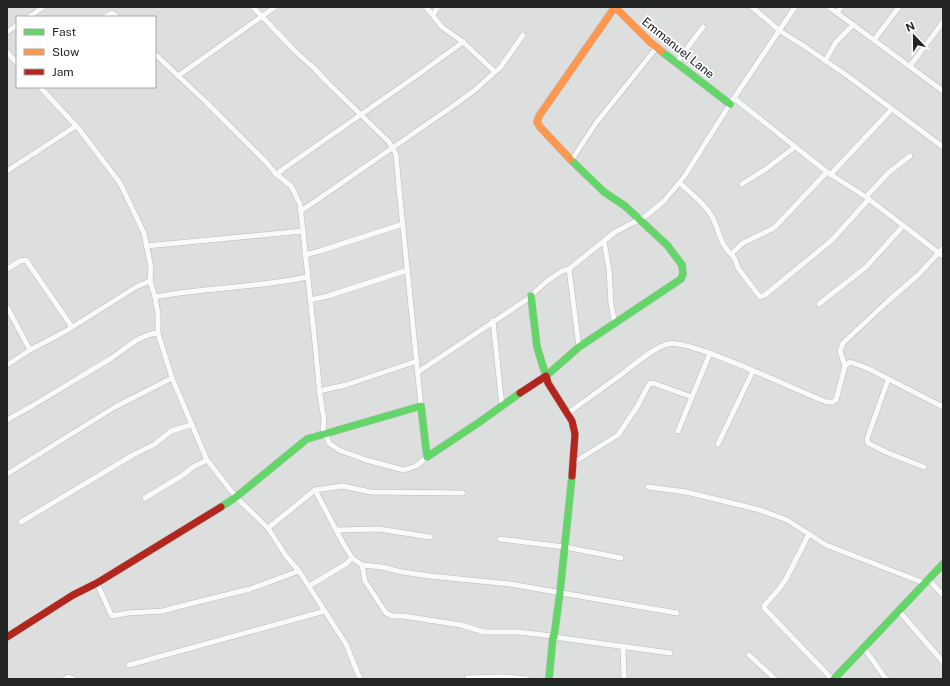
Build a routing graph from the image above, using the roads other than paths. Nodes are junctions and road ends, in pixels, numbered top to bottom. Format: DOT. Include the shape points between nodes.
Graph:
graph roads {
  1 [pos="43,7"];
  2 [pos="253,7"];
  3 [pos="275,7"];
  4 [pos="426,7"];
  5 [pos="438,7"];
  6 [pos="615,7"];
  7 [pos="752,7"];
  8 [pos="795,7"];
  9 [pos="829,7"];
  10 [pos="842,7"];
  11 [pos="899,7"];
  12 [pos="837,13"];
  13 [pos="433,15"];
  14 [pos="30,16"];
  15 [pos="107,16"];
  16 [pos="116,16"];
  17 [pos="262,17"];
  18 [pos="943,22"];
  19 [pos="853,25"];
  20 [pos="16,26"];
  21 [pos="703,27"];
  22 [pos="780,31"];
  23 [pos="7,32"];
  24 [pos="522,35"];
  25 [pos="874,40"];
  26 [pos="463,42"];
  27 [pos="657,47"];
  28 [pos="7,52"];
  29 [pos="156,55"];
  30 [pos="12,59"];
  31 [pos="825,61"];
  32 [pos="7,62"];
  33 [pos="16,62"];
  34 [pos="676,63"];
  35 [pos="910,66"];
  36 [pos="496,71"];
  37 [pos="178,76"];
  38 [pos="41,88"];
  39 [pos="943,91"];
  40 [pos="732,101"];
  41 [pos="892,109"];
  42 [pos="360,114"];
  43 [pos="76,126"];
  44 [pos="794,147"];
  45 [pos="943,147"];
  46 [pos="393,148"];
  47 [pos="910,156"];
  48 [pos="571,161"];
  49 [pos="7,171"];
  50 [pos="277,174"];
  51 [pos="828,174"];
  52 [pos="680,183"];
  53 [pos="742,184"];
  54 [pos="867,198"];
  55 [pos="301,211"];
  56 [pos="640,220"];
  57 [pos="403,224"];
  58 [pos="903,226"];
  59 [pos="302,231"];
  60 [pos="604,241"];
  61 [pos="146,246"];
  62 [pos="943,248"];
  63 [pos="731,254"];
  64 [pos="941,254"];
  65 [pos="305,255"];
  66 [pos="569,269"];
  67 [pos="7,270"];
  68 [pos="408,270"];
  69 [pos="307,277"];
  70 [pos="150,281"];
  71 [pos="531,296"];
  72 [pos="155,297"];
  73 [pos="310,300"];
  74 [pos="819,304"];
  75 [pos="7,307"];
  76 [pos="493,321"];
  77 [pos="614,324"];
  78 [pos="72,327"];
  79 [pos="158,333"];
  80 [pos="579,347"];
  81 [pos="30,350"];
  82 [pos="710,354"];
  83 [pos="417,361"];
  84 [pos="7,365"];
  85 [pos="846,366"];
  86 [pos="753,371"];
  87 [pos="418,372"];
  88 [pos="546,376"];
  89 [pos="172,378"];
  90 [pos="888,380"];
  91 [pos="319,391"];
  92 [pos="692,396"];
  93 [pos="421,406"];
  94 [pos="502,406"];
  95 [pos="943,407"];
  96 [pos="568,413"];
  97 [pos="7,420"];
  98 [pos="191,425"];
  99 [pos="678,431"];
  100 [pos="325,433"];
  101 [pos="718,444"];
  102 [pos="427,457"];
  103 [pos="207,460"];
  104 [pos="573,463"];
  105 [pos="924,468"];
  106 [pos="7,474"];
  107 [pos="648,486"];
  108 [pos="314,490"];
  109 [pos="463,493"];
  110 [pos="236,497"];
  111 [pos="145,498"];
  112 [pos="21,522"];
  113 [pos="268,528"];
  114 [pos="337,530"];
  115 [pos="808,534"];
  116 [pos="430,537"];
  117 [pos="500,538"];
  118 [pos="565,547"];
  119 [pos="352,558"];
  120 [pos="621,558"];
  121 [pos="943,564"];
  122 [pos="362,565"];
  123 [pos="299,571"];
  124 [pos="926,581"];
  125 [pos="97,583"];
  126 [pos="309,586"];
  127 [pos="560,592"];
  128 [pos="943,595"];
  129 [pos="324,611"];
  130 [pos="899,611"];
  131 [pos="678,612"];
  132 [pos="554,636"];
  133 [pos="7,638"];
  134 [pos="623,646"];
  135 [pos="864,648"];
  136 [pos="670,653"];
  137 [pos="749,654"];
  138 [pos="943,662"];
  139 [pos="129,665"];
  140 [pos="467,678"];
  141 [pos="65,679"];
  142 [pos="74,679"];
  143 [pos="360,679"];
  144 [pos="528,679"];
  145 [pos="549,679"];
  146 [pos="624,679"];
  147 [pos="774,679"];
  148 [pos="833,679"];
  149 [pos="886,679"];
  1 -- 14 [label="street"];
  2 -- 17 [label="street"];
  3 -- 17 [label="street"];
  4 -- 13 [label="street"];
  5 -- 13 [label="street"];
  6 -- 27 [label="street, Emmanuel Lane"];
  6 -- 48 [label="street" via="537,120 540,127"];
  7 -- 22 [label="street"];
  8 -- 22 [label="street"];
  9 -- 12 [label="street"];
  10 -- 12 [label="street"];
  11 -- 25 [label="street"];
  12 -- 19 [label="street"];
  13 -- 26 [label="street" via="442,27"];
  15 -- 16 [label="street" via="112,13"];
  17 -- 37 [label="street"];
  17 -- 42 [label="street"];
  18 -- 35 [label="street"];
  19 -- 25 [label="street"];
  19 -- 31 [label="street" via="836,42"];
  20 -- 23 [label="street"];
  21 -- 34 [label="street"];
  22 -- 31 [label="street"];
  22 -- 40 [label="street"];
  24 -- 36 [label="street"];
  25 -- 35 [label="street"];
  26 -- 36 [label="street"];
  26 -- 42 [label="street"];
  27 -- 34 [label="street, Emmanuel Lane"];
  27 -- 48 [label="street" via="596,123"];
  28 -- 30 [label="street"];
  29 -- 37 [label="street"];
  30 -- 32 [label="street"];
  30 -- 33 [label="street"];
  31 -- 41 [label="street"];
  34 -- 40 [label="street, Emmanuel Lane"];
  35 -- 39 [label="street"];
  36 -- 46 [label="street" via="475,90"];
  37 -- 50 [label="street"];
  38 -- 43 [label="street"];
  40 -- 44 [label="street"];
  40 -- 52 [label="street"];
  41 -- 45 [label="street"];
  41 -- 51 [label="street"];
  42 -- 46 [label="street"];
  42 -- 50 [label="street"];
  43 -- 49 [label="street"];
  43 -- 61 [label="street" via="120,183 144,233"];
  44 -- 51 [label="street"];
  44 -- 53 [label="street"];
  46 -- 55 [label="street"];
  46 -- 57 [label="street" via="397,158"];
  47 -- 54 [label="street" via="888,173"];
  48 -- 56 [label="street" via="604,192"];
  50 -- 55 [label="street" via="290,186"];
  51 -- 54 [label="street"];
  51 -- 63 [label="street" via="775,227 743,244"];
  52 -- 56 [label="street" via="664,201"];
  52 -- 63 [label="street" via="711,215 723,245"];
  54 -- 58 [label="street"];
  54 -- 63 [label="street" via="832,240 762,297 738,268"];
  55 -- 59 [label="street"];
  56 -- 60 [label="street" via="615,232"];
  56 -- 77 [label="street" via="667,245 682,265 684,274 681,279"];
  57 -- 65 [label="street"];
  57 -- 68 [label="street"];
  58 -- 64 [label="street"];
  58 -- 74 [label="street" via="866,267"];
  59 -- 61 [label="street"];
  59 -- 65 [label="street"];
  60 -- 66 [label="street"];
  60 -- 77 [label="street"];
  61 -- 70 [label="street" via="151,268"];
  62 -- 64 [label="street"];
  64 -- 85 [label="street" via="843,343 840,351"];
  65 -- 69 [label="street"];
  66 -- 71 [label="street" via="547,281"];
  66 -- 80 [label="street"];
  67 -- 78 [label="street" via="26,260"];
  68 -- 73 [label="street"];
  68 -- 83 [label="street"];
  69 -- 72 [label="street"];
  69 -- 73 [label="street"];
  70 -- 72 [label="street"];
  70 -- 78 [label="street"];
  71 -- 76 [label="street"];
  71 -- 88 [label="street" via="537,347"];
  72 -- 79 [label="street"];
  73 -- 91 [label="street"];
  75 -- 81 [label="street"];
  76 -- 87 [label="street"];
  76 -- 94 [label="street"];
  77 -- 80 [label="street"];
  78 -- 81 [label="street"];
  79 -- 89 [label="street"];
  79 -- 97 [label="street" via="152,333 139,340"];
  80 -- 88 [label="street"];
  81 -- 84 [label="street"];
  82 -- 86 [label="street"];
  82 -- 92 [label="street"];
  82 -- 96 [label="street" via="676,343 668,343 640,360"];
  83 -- 87 [label="street"];
  83 -- 91 [label="street" via="346,385"];
  85 -- 86 [label="street" via="836,400 832,402 820,400"];
  85 -- 90 [label="street" via="853,363"];
  86 -- 101 [label="street"];
  87 -- 93 [label="street"];
  88 -- 94 [label="street"];
  88 -- 96 [label="street"];
  89 -- 98 [label="street"];
  89 -- 106 [label="street" via="115,407"];
  90 -- 95 [label="street"];
  90 -- 105 [label="street" via="868,436 868,443"];
  91 -- 100 [label="street"];
  92 -- 99 [label="street"];
  92 -- 104 [label="street" via="653,383 649,384 618,435"];
  93 -- 100 [label="street"];
  93 -- 102 [label="street"];
  94 -- 102 [label="street"];
  96 -- 104 [label="street" via="574,426"];
  98 -- 103 [label="street"];
  98 -- 112 [label="street" via="171,431 155,444"];
  100 -- 102 [label="street" via="329,443 339,450 399,469 416,466"];
  100 -- 110 [label="street" via="307,439"];
  103 -- 110 [label="street"];
  103 -- 111 [label="street"];
  104 -- 118 [label="street"];
  107 -- 115 [label="street" via="686,492 760,510 786,520"];
  108 -- 109 [label="street" via="343,486 370,492"];
  108 -- 113 [label="street"];
  108 -- 114 [label="street"];
  110 -- 113 [label="street"];
  110 -- 125 [label="street"];
  113 -- 123 [label="street"];
  114 -- 116 [label="street" via="379,529"];
  114 -- 119 [label="street"];
  115 -- 124 [label="street" via="826,544"];
  115 -- 148 [label="street" via="786,579 764,606"];
  117 -- 118 [label="street"];
  118 -- 120 [label="street"];
  118 -- 127 [label="street"];
  119 -- 122 [label="street"];
  119 -- 126 [label="street"];
  121 -- 124 [label="street"];
  122 -- 127 [label="street"];
  122 -- 132 [label="street" via="365,580 383,610 392,616 461,625 484,632"];
  123 -- 125 [label="street" via="250,588 163,611 116,616 112,616"];
  123 -- 126 [label="street"];
  124 -- 128 [label="street"];
  124 -- 130 [label="street"];
  125 -- 133 [label="street" via="73,595"];
  126 -- 129 [label="street"];
  127 -- 131 [label="street"];
  127 -- 132 [label="street"];
  129 -- 139 [label="street"];
  129 -- 143 [label="street" via="346,644"];
  130 -- 135 [label="street"];
  130 -- 138 [label="street"];
  132 -- 134 [label="street"];
  132 -- 145 [label="street"];
  134 -- 136 [label="street"];
  134 -- 146 [label="street"];
  135 -- 148 [label="street"];
  135 -- 149 [label="street"];
  137 -- 147 [label="street"];
  140 -- 144 [label="street"];
  141 -- 142 [label="street"];
}
